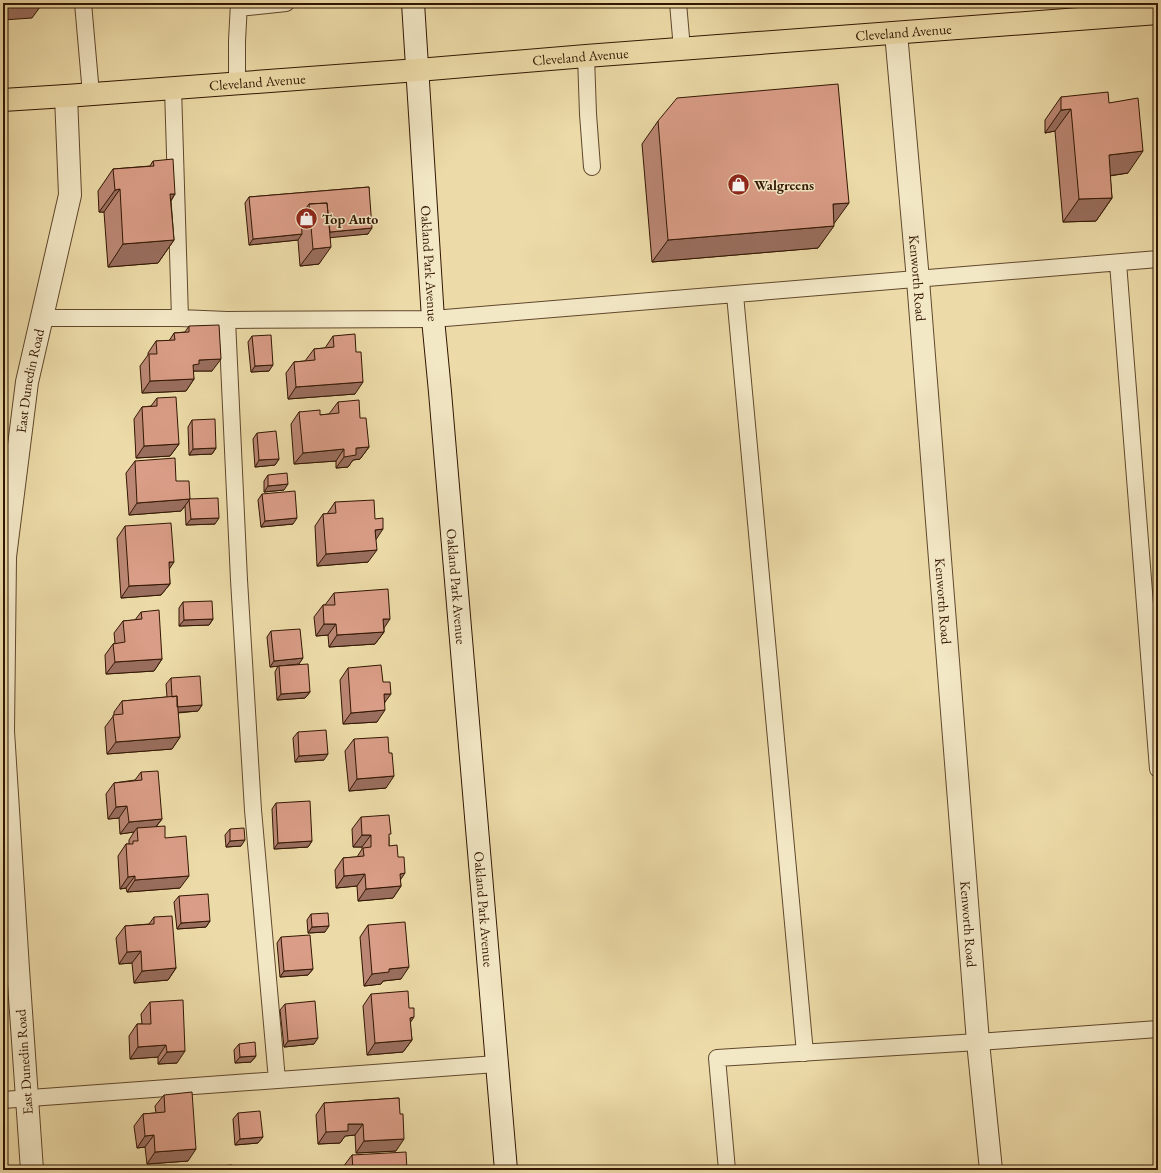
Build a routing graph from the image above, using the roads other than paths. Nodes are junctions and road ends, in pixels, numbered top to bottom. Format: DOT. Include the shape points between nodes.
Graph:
graph roads {
  1 [pos="83,3"];
  2 [pos="286,3"];
  3 [pos="413,3"];
  4 [pos="678,3"];
  5 [pos="239,6"];
  6 [pos="1158,13"];
  7 [pos="896,33"];
  8 [pos="682,49"];
  9 [pos="586,56"];
  10 [pos="418,70"];
  11 [pos="237,83"];
  12 [pos="173,88"];
  13 [pos="91,94"];
  14 [pos="66,96"];
  15 [pos="3,100"];
  16 [pos="592,167"];
  17 [pos="1158,259"];
  18 [pos="1118,263"];
  19 [pos="918,280"];
  20 [pos="735,295"];
  21 [pos="42,318"];
  22 [pos="180,318"];
  23 [pos="433,319"];
  24 [pos="227,320"];
  25 [pos="10,464"];
  26 [pos="1158,769"];
  27 [pos="1158,1029"];
  28 [pos="978,1042"];
  29 [pos="805,1052"];
  30 [pos="496,1064"];
  31 [pos="277,1080"];
  32 [pos="27,1098"];
  33 [pos="3,1100"];
  34 [pos="32,1170"];
  35 [pos="506,1170"];
  36 [pos="727,1170"];
  37 [pos="991,1170"];
  1 -- 13 [label="lane"];
  2 -- 5 [label="lane"];
  3 -- 10 [label="street, Oakland Park Avenue"];
  4 -- 8 [label="lane"];
  5 -- 11 [label="lane"];
  6 -- 7 [label="main road, Cleveland Avenue"];
  7 -- 8 [label="main road, Cleveland Avenue"];
  7 -- 19 [label="street, Kenworth Road"];
  8 -- 9 [label="main road, Cleveland Avenue"];
  9 -- 10 [label="main road, Cleveland Avenue"];
  9 -- 16 [label="lane"];
  10 -- 11 [label="main road, Cleveland Avenue"];
  10 -- 23 [label="street, Oakland Park Avenue"];
  11 -- 12 [label="main road, Cleveland Avenue"];
  12 -- 13 [label="main road, Cleveland Avenue"];
  12 -- 22 [label="lane"];
  13 -- 14 [label="main road, Cleveland Avenue"];
  14 -- 15 [label="main road, Cleveland Avenue"];
  14 -- 21 [label="street, East Dunedin Road" via="70,195"];
  17 -- 18 [label="lane"];
  18 -- 19 [label="lane"];
  18 -- 26 [label="lane"];
  19 -- 20 [label="lane"];
  19 -- 28 [label="street, Kenworth Road"];
  20 -- 23 [label="lane"];
  20 -- 29 [label="lane"];
  21 -- 22 [label="lane"];
  21 -- 25 [label="street, East Dunedin Road"];
  22 -- 24 [label="lane"];
  23 -- 24 [label="lane"];
  23 -- 30 [label="street, Oakland Park Avenue"];
  24 -- 31 [label="lane" via="253,810"];
  25 -- 32 [label="street, East Dunedin Road" via="5,557 3,731"];
  27 -- 28 [label="lane"];
  28 -- 29 [label="lane"];
  28 -- 37 [label="street, Kenworth Road"];
  29 -- 36 [label="lane" via="717,1058"];
  30 -- 31 [label="lane"];
  30 -- 35 [label="street, Oakland Park Avenue"];
  31 -- 32 [label="lane"];
  32 -- 33 [label="lane"];
  32 -- 34 [label="street, East Dunedin Road"];
}
